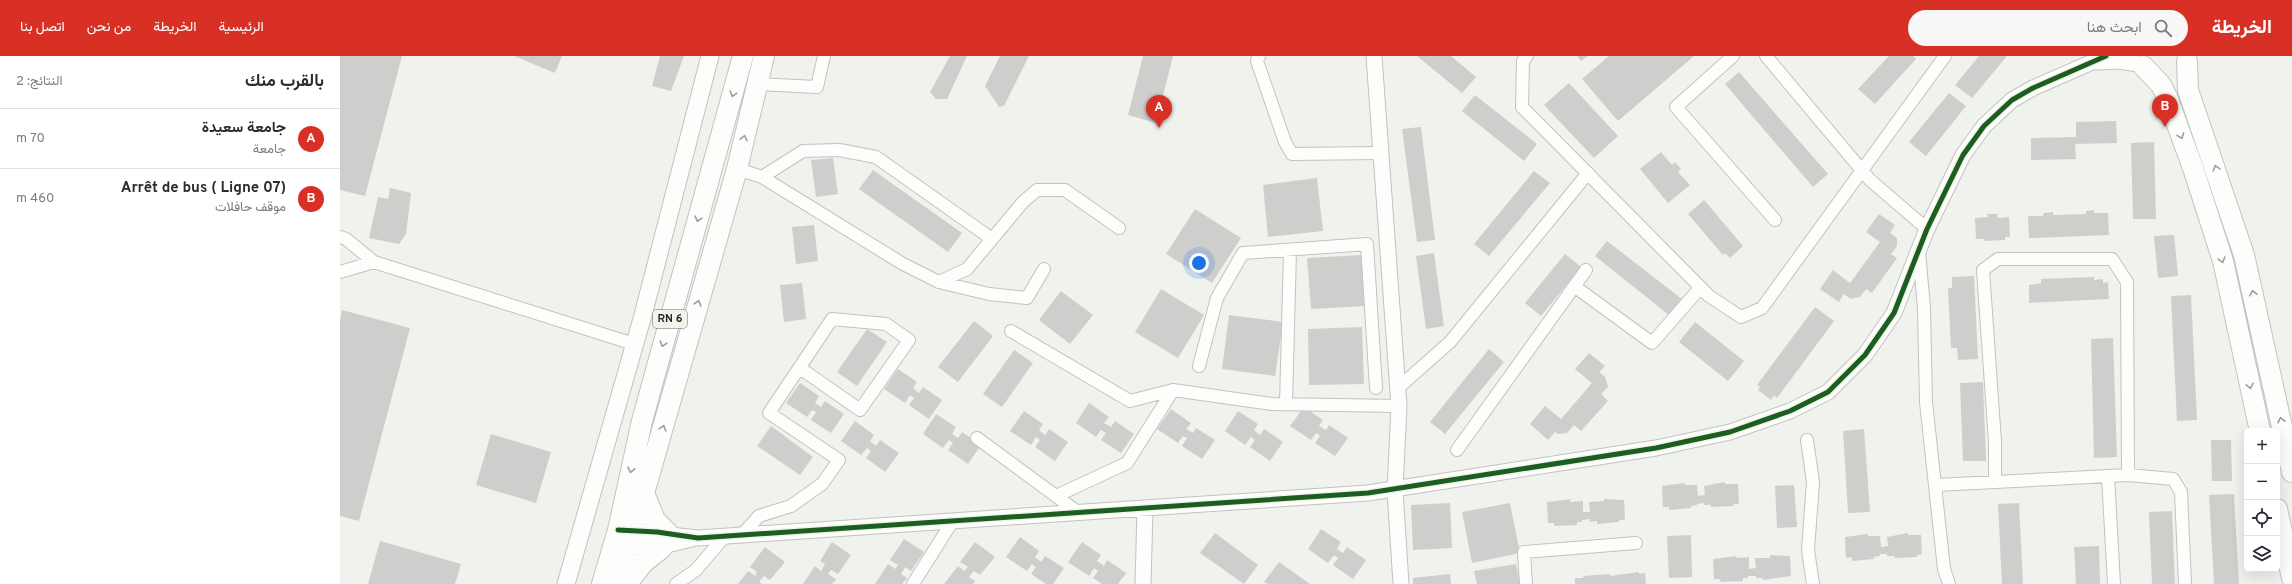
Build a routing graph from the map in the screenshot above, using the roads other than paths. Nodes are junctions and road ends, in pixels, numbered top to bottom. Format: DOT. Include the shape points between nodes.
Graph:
graph roads {
  1 [pos="710,56"];
  2 [pos="743,56"];
  3 [pos="764,56"];
  4 [pos="824,56"];
  5 [pos="1259,56"];
  6 [pos="1374,56"];
  7 [pos="1527,56"];
  8 [pos="1733,56"];
  9 [pos="1766,56"];
  10 [pos="1945,56"];
  11 [pos="2102,59"];
  12 [pos="2189,59"];
  13 [pos="2139,62"];
  14 [pos="757,84"];
  15 [pos="1381,153"];
  16 [pos="737,170"];
  17 [pos="1861,170"];
  18 [pos="1588,173"];
  19 [pos="762,176"];
  20 [pos="1775,220"];
  21 [pos="1119,228"];
  22 [pos="1927,229"];
  23 [pos="340,237"];
  24 [pos="992,240"];
  25 [pos="1918,248"];
  26 [pos="1290,251"];
  27 [pos="374,262"];
  28 [pos="1044,269"];
  29 [pos="1586,270"];
  30 [pos="340,272"];
  31 [pos="939,282"];
  32 [pos="1574,286"];
  33 [pos="1700,288"];
  34 [pos="1012,331"];
  35 [pos="634,344"];
  36 [pos="1199,366"];
  37 [pos="800,368"];
  38 [pos="1376,388"];
  39 [pos="1398,388"];
  40 [pos="1173,390"];
  41 [pos="1286,404"];
  42 [pos="1399,406"];
  43 [pos="2259,428"];
  44 [pos="977,438"];
  45 [pos="1807,440"];
  46 [pos="1457,450"];
  47 [pos="2292,472"];
  48 [pos="2128,475"];
  49 [pos="2108,476"];
  50 [pos="1995,482"];
  51 [pos="1936,485"];
  52 [pos="1394,490"];
  53 [pos="644,493"];
  54 [pos="1056,496"];
  55 [pos="1145,509"];
  56 [pos="1080,513"];
  57 [pos="952,522"];
  58 [pos="2280,522"];
  59 [pos="742,535"];
  60 [pos="725,536"];
  61 [pos="624,538"];
  62 [pos="665,540"];
  63 [pos="1636,543"];
  64 [pos="2292,578"];
  65 [pos="566,584"];
  66 [pos="602,584"];
  67 [pos="618,584"];
  68 [pos="626,584"];
  69 [pos="676,584"];
  70 [pos="913,584"];
  71 [pos="1144,584"];
  72 [pos="1400,584"];
  73 [pos="1526,584"];
  74 [pos="1813,584"];
  75 [pos="1949,584"];
  76 [pos="2114,584"];
  77 [pos="2185,584"];
  1 -- 35 [label="main road"];
  2 -- 61 [label="main road, RN 6, one-way" via="642,422"];
  3 -- 14 [label="main road, RN 6"];
  4 -- 14 [label="street" via="817,87"];
  5 -- 15 [label="street" via="1257,61 1285,142 1292,154"];
  6 -- 15 [label="street"];
  7 -- 18 [label="street" via="1523,62 1522,107"];
  8 -- 20 [label="street" via="1676,107"];
  9 -- 17 [label="street"];
  10 -- 17 [label="street"];
  11 -- 13 [label="street"];
  11 -- 22 [label="street" via="2033,88 1997,112 1972,140 1963,155"];
  12 -- 13 [label="main road" via="2180,68 2166,72 2152,71"];
  47 -- 12 [label="main road, one-way" via="2244,255 2188,90"];
  13 -- 43 [label="main road, one-way" via="2161,85 2193,168 2223,261"];
  16 -- 14 [label="main road, RN 6, one-way"];
  15 -- 39 [label="street"];
  16 -- 19 [label="street"];
  53 -- 16 [label="main road, RN 6, one-way"];
  17 -- 22 [label="street"];
  17 -- 33 [label="street" via="1762,308 1741,317"];
  18 -- 33 [label="street"];
  18 -- 39 [label="street" via="1450,342"];
  19 -- 24 [label="street" via="803,151 839,150 876,157"];
  19 -- 31 [label="street" via="903,264"];
  21 -- 24 [label="street" via="1065,190 1037,190 1023,202"];
  22 -- 25 [label="street"];
  23 -- 27 [label="street"];
  24 -- 31 [label="street" via="967,269"];
  25 -- 51 [label="street" via="1924,308 1926,402"];
  25 -- 52 [label="street" via="1894,313 1865,356 1828,392 1790,411 1730,432 1656,448"];
  26 -- 36 [label="street" via="1243,253 1218,298"];
  26 -- 38 [label="street" via="1367,244"];
  26 -- 41 [label="street"];
  27 -- 30 [label="street"];
  27 -- 35 [label="street"];
  28 -- 31 [label="street" via="1027,298 989,294"];
  29 -- 32 [label="street"];
  32 -- 33 [label="street" via="1652,343"];
  32 -- 46 [label="street"];
  34 -- 40 [label="street" via="1130,401"];
  35 -- 65 [label="main road"];
  37 -- 37 [label="street" via="832,319 886,324 909,340 860,410"];
  37 -- 59 [label="street" via="769,413 839,460 822,484 791,506 759,516"];
  39 -- 42 [label="street"];
  40 -- 41 [label="street"];
  40 -- 54 [label="street" via="1127,463"];
  41 -- 42 [label="street"];
  42 -- 52 [label="street"];
  44 -- 54 [label="street"];
  45 -- 74 [label="street" via="1813,482 1808,550"];
  48 -- 49 [label="street"];
  48 -- 50 [label="street" via="2127,282 2112,259 1998,259 1983,270 1995,442"];
  48 -- 77 [label="street" via="2173,478 2181,492"];
  49 -- 50 [label="street"];
  49 -- 76 [label="street"];
  50 -- 51 [label="street"];
  51 -- 75 [label="street" via="1944,569"];
  52 -- 55 [label="street"];
  52 -- 72 [label="street"];
  53 -- 61 [label="main road, RN 6"];
  53 -- 62 [label="main road" via="652,516"];
  54 -- 56 [label="street"];
  55 -- 56 [label="street"];
  55 -- 71 [label="street"];
  56 -- 57 [label="street"];
  57 -- 59 [label="street"];
  57 -- 70 [label="street"];
  58 -- 64 [label="main road"];
  59 -- 60 [label="street"];
  60 -- 62 [label="street"];
  60 -- 69 [label="street" via="696,570"];
  61 -- 62 [label="street"];
  61 -- 66 [label="main road, RN 6"];
  61 -- 67 [label="main road, RN 6"];
  62 -- 68 [label="main road"];
  63 -- 73 [label="street" via="1524,552"];
}
